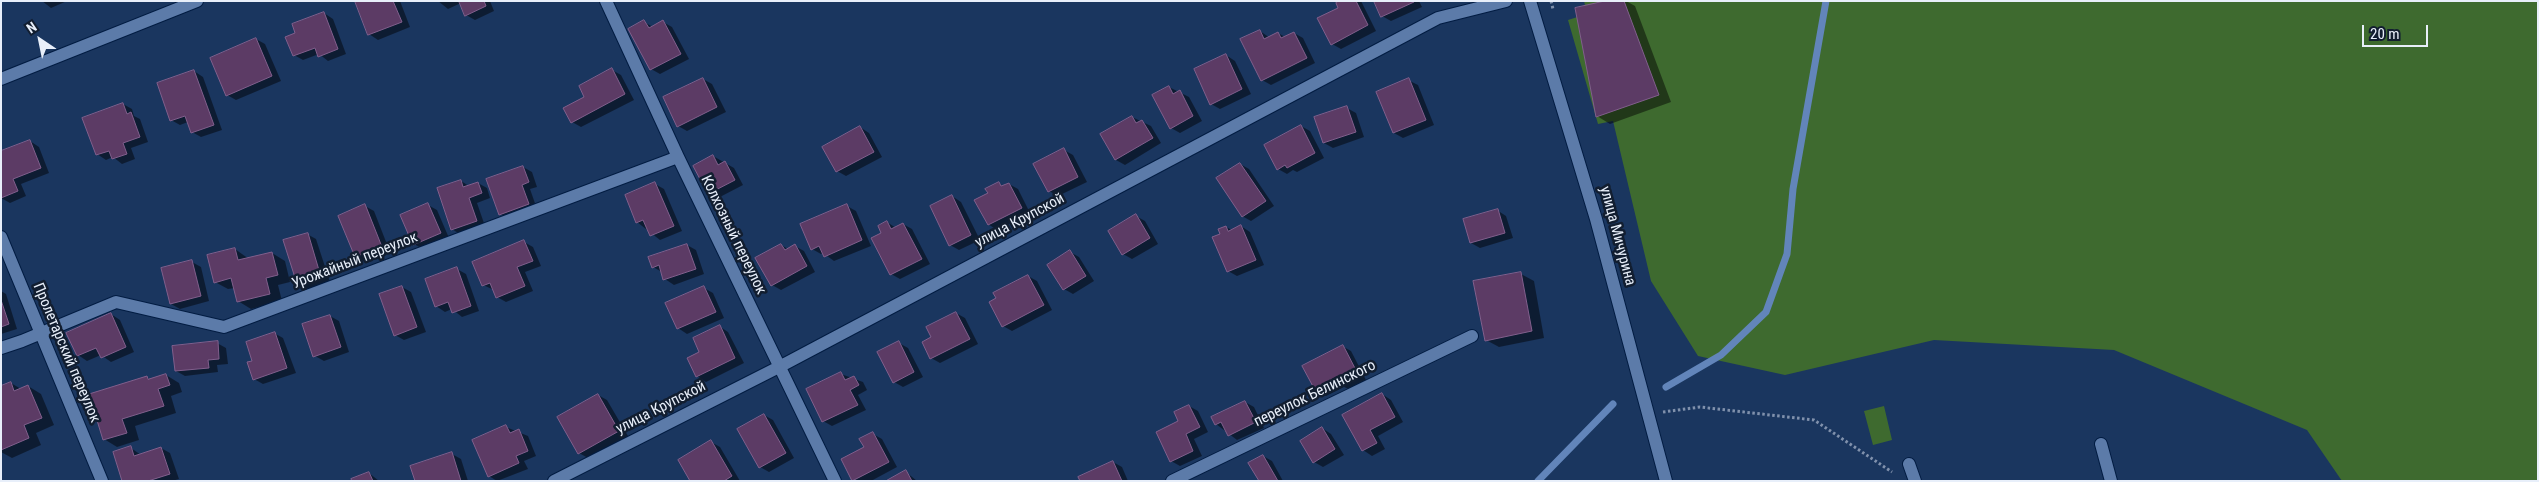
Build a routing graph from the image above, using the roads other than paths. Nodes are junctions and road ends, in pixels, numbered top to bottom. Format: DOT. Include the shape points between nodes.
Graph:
graph roads {
  1 [pos="197,1"];
  2 [pos="606,1"];
  3 [pos="1506,1"];
  4 [pos="1530,1"];
  5 [pos="1,79"];
  6 [pos="678,157"];
  7 [pos="1,237"];
  8 [pos="40,334"];
  9 [pos="1472,336"];
  10 [pos="1,348"];
  11 [pos="779,367"];
  12 [pos="2100,444"];
  13 [pos="1909,464"];
  14 [pos="102,481"];
  15 [pos="554,481"];
  16 [pos="836,481"];
  17 [pos="1172,481"];
  18 [pos="1666,481"];
  19 [pos="1915,481"];
  20 [pos="2111,481"];
  1 -- 5 [label="street"];
  2 -- 6 [label="street, Колхозный переулок"];
  3 -- 11 [label="street, улица Крупской" via="1438,18"];
  4 -- 18 [label="street, улица Мичурина" via="1596,218"];
  6 -- 8 [label="street, Урожайный переулок" via="224,328 116,302"];
  6 -- 11 [label="street, Колхозный переулок"];
  7 -- 8 [label="street, Пролетарский переулок"];
  8 -- 10 [label="street, Урожайный переулок"];
  8 -- 14 [label="street, Пролетарский переулок"];
  9 -- 17 [label="street, переулок Белинского"];
  11 -- 15 [label="street, улица Крупской"];
  11 -- 16 [label="street, Колхозный переулок"];
  12 -- 20 [label="street"];
  13 -- 19 [label="street"];
}
